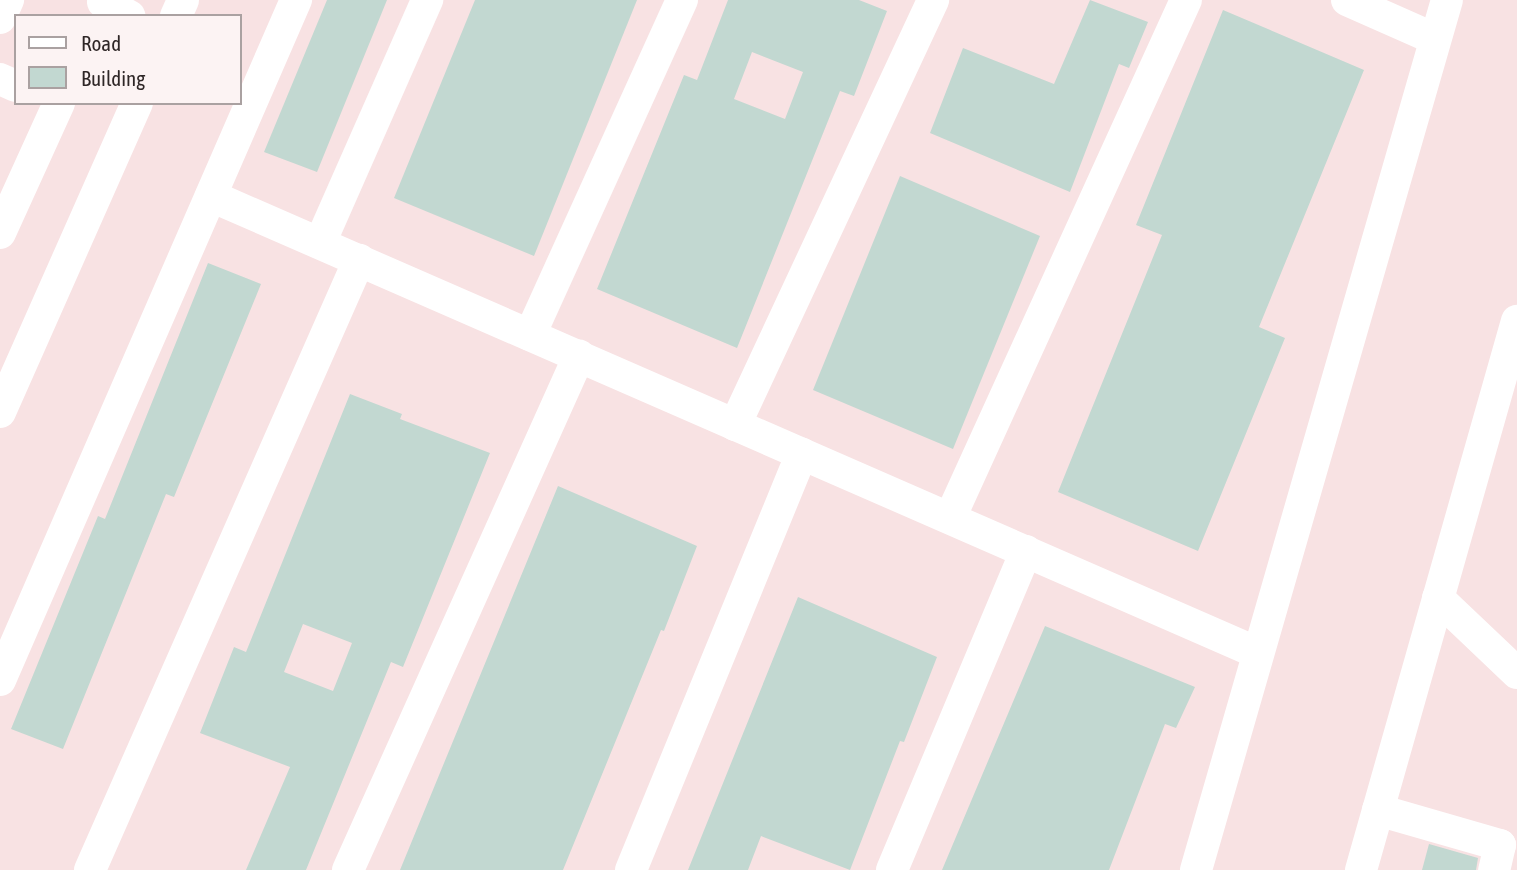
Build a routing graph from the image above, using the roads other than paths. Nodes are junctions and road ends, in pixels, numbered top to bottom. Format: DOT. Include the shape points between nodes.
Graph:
graph roads {
  1 [pos="8,0"];
  2 [pos="296,0"];
  3 [pos="427,0"];
  4 [pos="682,0"];
  5 [pos="933,0"];
  6 [pos="1186,0"];
  7 [pos="1347,0"];
  8 [pos="1447,0"];
  9 [pos="0,18"];
  10 [pos="1435,39"];
  11 [pos="57,105"];
  12 [pos="136,105"];
  13 [pos="211,195"];
  14 [pos="0,233"];
  15 [pos="320,243"];
  16 [pos="359,260"];
  17 [pos="1517,321"];
  18 [pos="530,335"];
  19 [pos="579,356"];
  20 [pos="0,412"];
  21 [pos="735,425"];
  22 [pos="803,454"];
  23 [pos="950,518"];
  24 [pos="1026,551"];
  25 [pos="1438,598"];
  26 [pos="1258,653"];
  27 [pos="1517,673"];
  28 [pos="0,680"];
  29 [pos="1378,810"];
  30 [pos="90,870"];
  31 [pos="348,870"];
  32 [pos="631,870"];
  33 [pos="892,870"];
  34 [pos="1196,870"];
  35 [pos="1361,870"];
  36 [pos="1494,870"];
  1 -- 9 [label="street"];
  2 -- 13 [label="street"];
  3 -- 15 [label="street"];
  4 -- 18 [label="street"];
  5 -- 21 [label="street"];
  6 -- 23 [label="street"];
  7 -- 10 [label="street"];
  8 -- 10 [label="street"];
  10 -- 26 [label="street"];
  11 -- 14 [label="street"];
  12 -- 20 [label="street"];
  13 -- 15 [label="street"];
  13 -- 28 [label="street"];
  15 -- 16 [label="street"];
  16 -- 18 [label="street"];
  16 -- 30 [label="street"];
  17 -- 25 [label="street"];
  18 -- 19 [label="street"];
  19 -- 21 [label="street"];
  19 -- 31 [label="street"];
  21 -- 22 [label="street"];
  22 -- 23 [label="street"];
  22 -- 32 [label="street"];
  23 -- 24 [label="street"];
  24 -- 26 [label="street"];
  24 -- 33 [label="street"];
  25 -- 27 [label="street"];
  25 -- 29 [label="street"];
  26 -- 34 [label="street"];
  29 -- 35 [label="street"];
  29 -- 36 [label="street" via="1500,845"];
}
